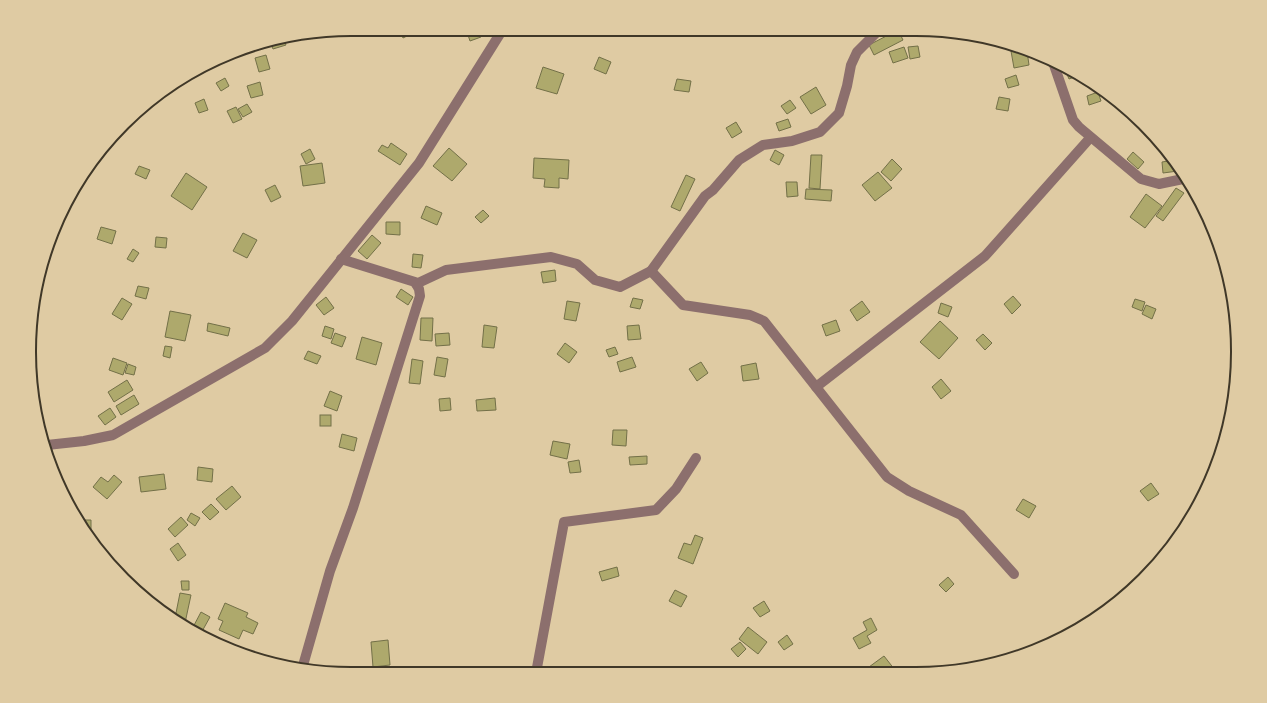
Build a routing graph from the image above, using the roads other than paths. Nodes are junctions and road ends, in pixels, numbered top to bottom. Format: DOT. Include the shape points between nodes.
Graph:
graph roads {
  1 [pos="499,36"];
  2 [pos="873,36"];
  3 [pos="1056,69"];
  4 [pos="1090,138"];
  5 [pos="1180,180"];
  6 [pos="341,259"];
  7 [pos="651,271"];
  8 [pos="416,284"];
  9 [pos="816,387"];
  10 [pos="50,445"];
  11 [pos="696,458"];
  12 [pos="1014,574"];
  13 [pos="304,663"];
  14 [pos="537,667"];
  1 -- 6 [label="street" via="419,163"];
  2 -- 7 [label="street" via="857,52 851,65 839,113 820,132 792,141 762,145 739,160 705,196"];
  3 -- 4 [label="street" via="1073,120"];
  4 -- 5 [label="street" via="1107,149 1141,179 1159,184"];
  4 -- 9 [label="street" via="985,256"];
  6 -- 8 [label="street"];
  6 -- 10 [label="street" via="292,321 265,348 113,435"];
  7 -- 8 [label="street" via="620,287 595,280 577,264 551,257 446,270"];
  7 -- 9 [label="street" via="684,305 750,315 764,321"];
  8 -- 13 [label="street" via="420,296 353,508 330,571"];
  9 -- 12 [label="street" via="887,477 909,491 961,515"];
  11 -- 14 [label="street" via="676,489 656,510 564,522"];
}
